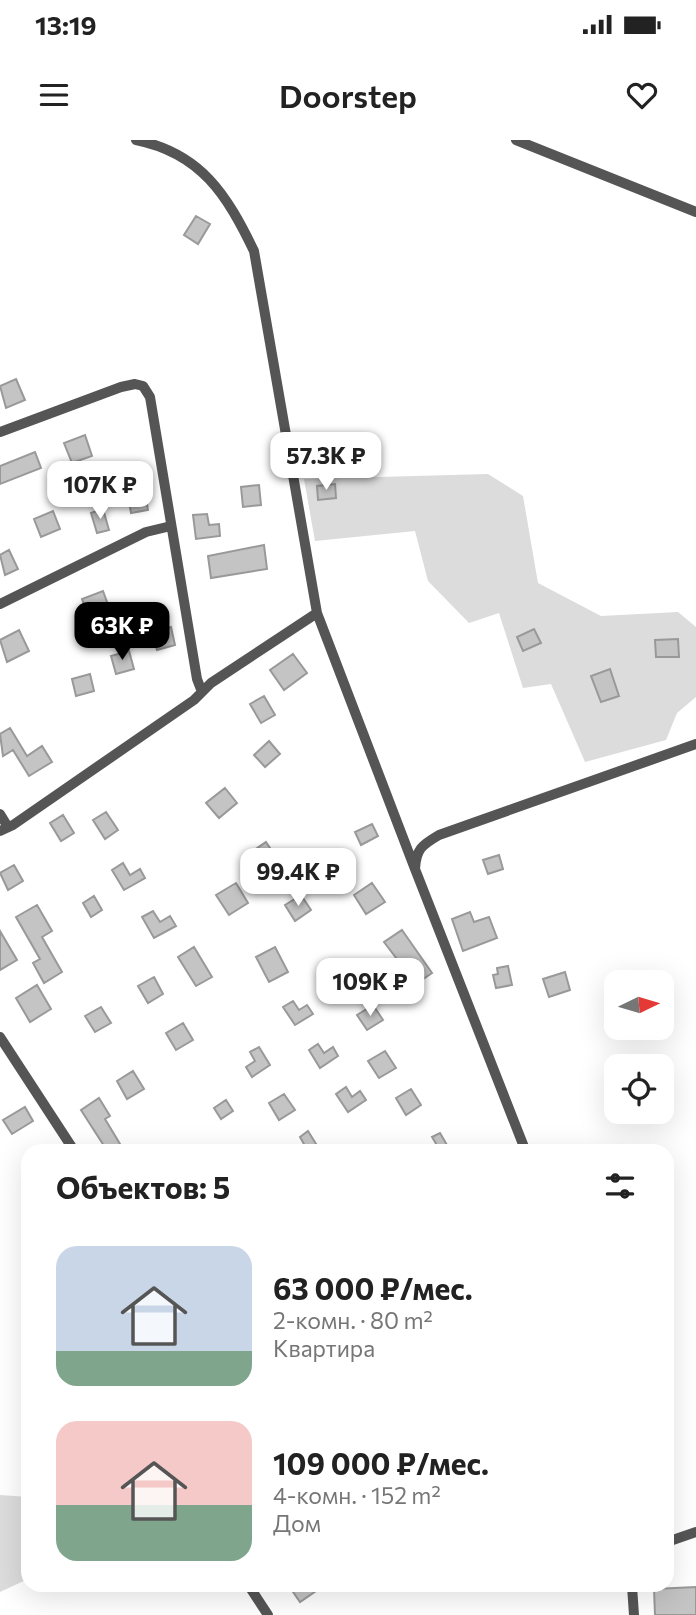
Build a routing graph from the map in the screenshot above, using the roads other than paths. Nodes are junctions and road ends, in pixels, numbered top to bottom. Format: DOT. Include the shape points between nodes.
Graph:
graph roads {
  1 [pos="136,140"];
  2 [pos="516,140"];
  3 [pos="164,143"];
  4 [pos="696,212"];
  5 [pos="0,432"];
  6 [pos="171,526"];
  7 [pos="0,604"];
  8 [pos="317,612"];
  9 [pos="202,692"];
  10 [pos="696,744"];
  11 [pos="0,814"];
  12 [pos="4,829"];
  13 [pos="415,869"];
  14 [pos="0,1037"];
  15 [pos="70,1144"];
  16 [pos="523,1144"];
  17 [pos="696,1532"];
  18 [pos="674,1540"];
  19 [pos="252,1592"];
  20 [pos="632,1592"];
  21 [pos="268,1615"];
  22 [pos="634,1615"];
  1 -- 3 [label="street"];
  2 -- 4 [label="street"];
  3 -- 8 [label="street" via="214,183 234,209 254,251"];
  5 -- 6 [label="street" via="121,387 143,386 150,397"];
  6 -- 7 [label="street" via="146,532"];
  6 -- 9 [label="street"];
  8 -- 9 [label="street"];
  8 -- 13 [label="street"];
  9 -- 12 [label="street"];
  10 -- 13 [label="street" via="439,835 421,845"];
  11 -- 12 [label="street"];
  13 -- 16 [label="street"];
  14 -- 15 [label="street"];
  17 -- 18 [label="street"];
  19 -- 21 [label="street"];
  20 -- 22 [label="street"];
}
